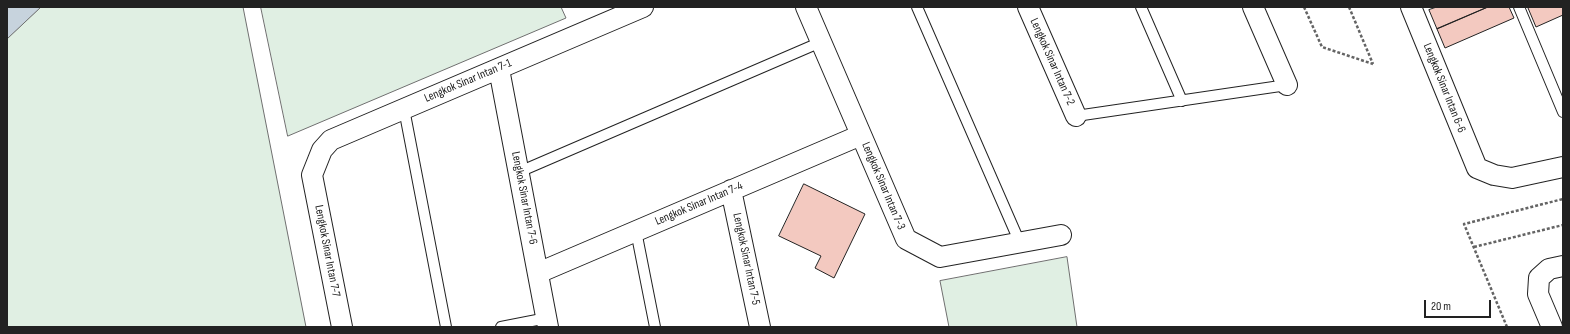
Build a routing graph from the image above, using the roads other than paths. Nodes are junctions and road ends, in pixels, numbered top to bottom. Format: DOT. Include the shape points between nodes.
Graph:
graph roads {
  1 [pos="643,7"];
  2 [pos="806,7"];
  3 [pos="917,7"];
  4 [pos="1028,7"];
  5 [pos="1141,7"];
  6 [pos="1253,7"];
  7 [pos="1411,7"];
  8 [pos="1519,7"];
  9 [pos="821,42"];
  10 [pos="499,68"];
  11 [pos="1287,85"];
  12 [pos="1182,101"];
  13 [pos="404,109"];
  14 [pos="1563,112"];
  15 [pos="1076,116"];
  16 [pos="861,135"];
  17 [pos="1563,167"];
  18 [pos="519,172"];
  19 [pos="312,175"];
  20 [pos="731,190"];
  21 [pos="636,230"];
  22 [pos="1061,235"];
  23 [pos="1020,243"];
  24 [pos="1563,266"];
  25 [pos="538,273"];
  26 [pos="548,323"];
  27 [pos="342,327"];
  28 [pos="446,327"];
  29 [pos="501,327"];
  30 [pos="655,327"];
  31 [pos="760,327"];
  32 [pos="1552,327"];
  1 -- 10 [label="street, Lengkok Sinar Intan 7-1"];
  2 -- 9 [label="street, Lengkok Sinar Intan 7-3"];
  3 -- 23 [label="lane"];
  4 -- 15 [label="street, Lengkok Sinar Intan 7-2"];
  5 -- 12 [label="lane"];
  6 -- 11 [label="street"];
  7 -- 17 [label="street, Lengkok Sinar Intan 6-6" via="1477,168 1494,176 1512,178"];
  8 -- 14 [label="lane"];
  9 -- 16 [label="street, Lengkok Sinar Intan 7-3"];
  9 -- 18 [label="lane"];
  10 -- 13 [label="street, Lengkok Sinar Intan 7-1"];
  10 -- 18 [label="street, Lengkok Sinar Intan 7-6"];
  11 -- 12 [label="lane"];
  12 -- 15 [label="lane"];
  13 -- 19 [label="street, Lengkok Sinar Intan 7-1" via="331,140 322,150"];
  13 -- 28 [label="lane"];
  16 -- 20 [label="street, Lengkok Sinar Intan 7-4"];
  16 -- 23 [label="street, Lengkok Sinar Intan 7-3" via="906,239 940,257"];
  18 -- 25 [label="street, Lengkok Sinar Intan 7-6"];
  19 -- 27 [label="street, Lengkok Sinar Intan 7-7"];
  20 -- 21 [label="street, Lengkok Sinar Intan 7-4"];
  20 -- 31 [label="street, Lengkok Sinar Intan 7-5"];
  21 -- 25 [label="street, Lengkok Sinar Intan 7-4"];
  21 -- 30 [label="lane"];
  22 -- 23 [label="street, Lengkok Sinar Intan 7-3"];
  24 -- 32 [label="street" via="1548,269 1539,278 1538,294"];
  25 -- 26 [label="street, Lengkok Sinar Intan 7-6"];
  26 -- 29 [label="lane"];
}
